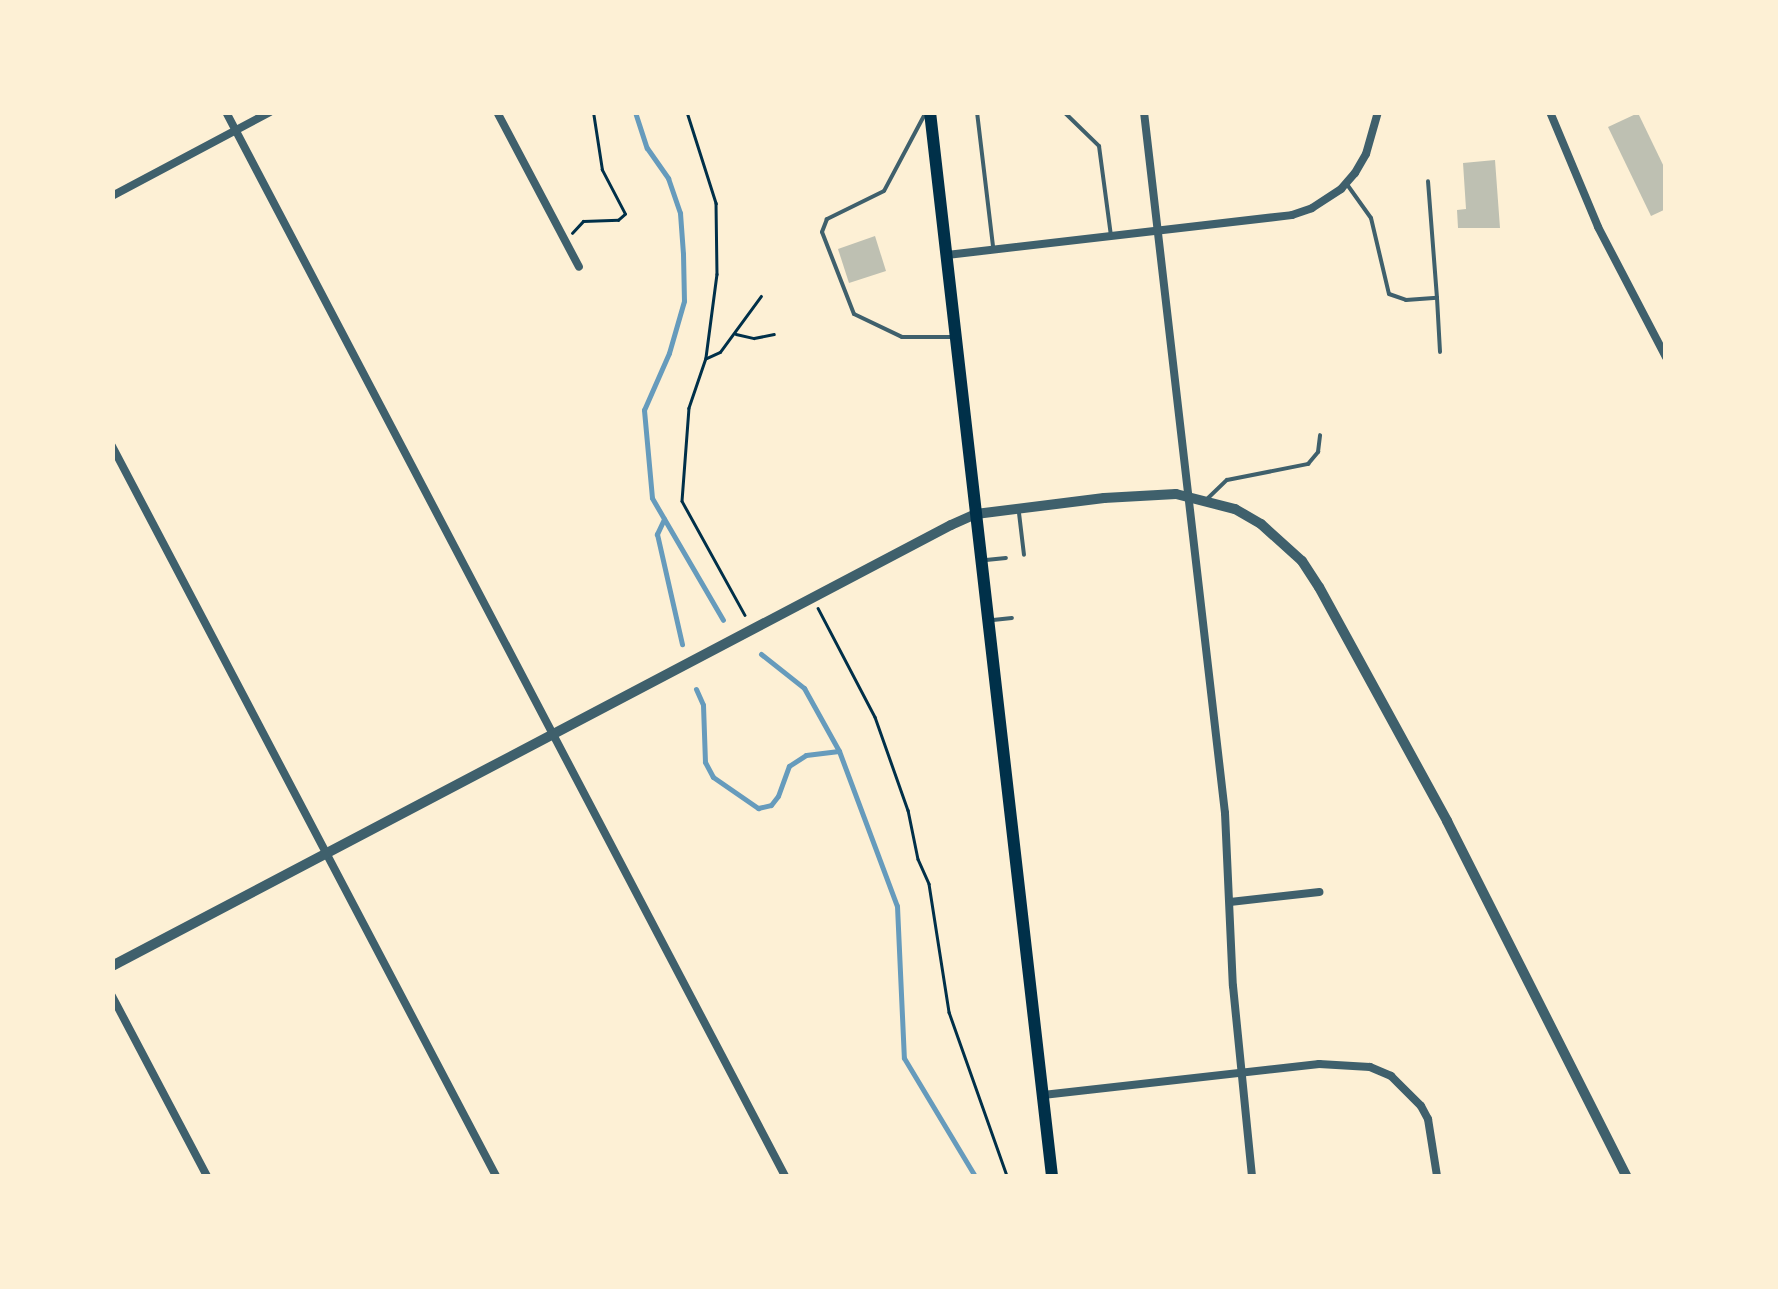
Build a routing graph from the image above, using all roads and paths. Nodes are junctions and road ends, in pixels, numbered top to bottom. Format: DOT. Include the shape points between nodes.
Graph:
graph roads {
  1 [pos="226,112"];
  2 [pos="270,112"];
  3 [pos="498,112"];
  4 [pos="593,112"];
  5 [pos="687,112"];
  6 [pos="928,112"];
  7 [pos="977,112"];
  8 [pos="1064,112"];
  9 [pos="1144,112"];
  10 [pos="1378,112"];
  11 [pos="1550,112"];
  12 [pos="236,131"];
  13 [pos="1428,181"];
  14 [pos="1346,183"];
  15 [pos="112,196"];
  16 [pos="1158,230"];
  17 [pos="1111,236"];
  18 [pos="565,241"];
  19 [pos="993,250"];
  20 [pos="947,255"];
  21 [pos="579,268"];
  22 [pos="761,296"];
  23 [pos="1436,298"];
  24 [pos="734,334"];
  25 [pos="774,334"];
  26 [pos="956,337"];
  27 [pos="1440,352"];
  28 [pos="1666,357"];
  29 [pos="706,358"];
  30 [pos="1320,434"];
  31 [pos="112,446"];
  32 [pos="1189,496"];
  33 [pos="1206,500"];
  34 [pos="1019,508"];
  35 [pos="976,514"];
  36 [pos="1024,555"];
  37 [pos="1006,558"];
  38 [pos="981,561"];
  39 [pos="812,598"];
  40 [pos="1012,618"];
  41 [pos="988,621"];
  42 [pos="753,630"];
  43 [pos="553,734"];
  44 [pos="327,854"];
  45 [pos="1319,892"];
  46 [pos="1230,902"];
  47 [pos="112,966"];
  48 [pos="112,996"];
  49 [pos="1243,1073"];
  50 [pos="1043,1095"];
  51 [pos="207,1176"];
  52 [pos="496,1176"];
  53 [pos="785,1176"];
  54 [pos="1006,1176"];
  55 [pos="1052,1176"];
  56 [pos="1252,1176"];
  57 [pos="1437,1176"];
  58 [pos="1626,1176"];
  1 -- 12 [label="street"];
  2 -- 12 [label="street"];
  3 -- 18 [label="street"];
  4 -- 18 [label="path" via="602,170 625,214 583,221"];
  5 -- 29 [label="path" via="716,203 717,274"];
  6 -- 20 [label="main road"];
  6 -- 26 [label="lane" via="884,190 824,222 822,232 850,309 902,338"];
  7 -- 19 [label="lane"];
  8 -- 17 [label="lane" via="1099,146"];
  9 -- 16 [label="street"];
  10 -- 14 [label="street" via="1366,154"];
  11 -- 28 [label="street" via="1598,227"];
  12 -- 15 [label="street"];
  12 -- 43 [label="street"];
  13 -- 23 [label="lane"];
  14 -- 16 [label="street" via="1324,202 1292,215"];
  14 -- 23 [label="lane" via="1371,218 1390,294"];
  16 -- 17 [label="street"];
  16 -- 32 [label="street"];
  17 -- 19 [label="street"];
  18 -- 21 [label="street"];
  19 -- 20 [label="street"];
  20 -- 26 [label="main road"];
  22 -- 24 [label="path"];
  23 -- 27 [label="lane"];
  24 -- 25 [label="path"];
  24 -- 29 [label="path"];
  26 -- 35 [label="main road"];
  29 -- 42 [label="path" via="689,408 682,501"];
  30 -- 33 [label="lane" via="1308,464 1227,480"];
  31 -- 44 [label="street"];
  32 -- 33 [label="street"];
  32 -- 34 [label="street" via="1157,493"];
  32 -- 46 [label="street"];
  33 -- 58 [label="street" via="1261,524 1302,561 1319,587"];
  34 -- 35 [label="street"];
  34 -- 36 [label="lane"];
  35 -- 38 [label="main road"];
  35 -- 39 [label="street"];
  37 -- 38 [label="lane"];
  38 -- 41 [label="main road"];
  39 -- 42 [label="street"];
  39 -- 54 [label="path" via="876,717 908,810 929,884 949,1012"];
  40 -- 41 [label="lane"];
  41 -- 50 [label="main road"];
  42 -- 43 [label="street"];
  43 -- 44 [label="street"];
  43 -- 53 [label="street"];
  44 -- 47 [label="street"];
  44 -- 52 [label="street"];
  45 -- 46 [label="street"];
  46 -- 49 [label="street"];
  48 -- 51 [label="street"];
  49 -- 50 [label="street"];
  49 -- 56 [label="street"];
  49 -- 57 [label="street" via="1341,1063 1391,1076 1428,1120"];
  50 -- 55 [label="main road"];
}
